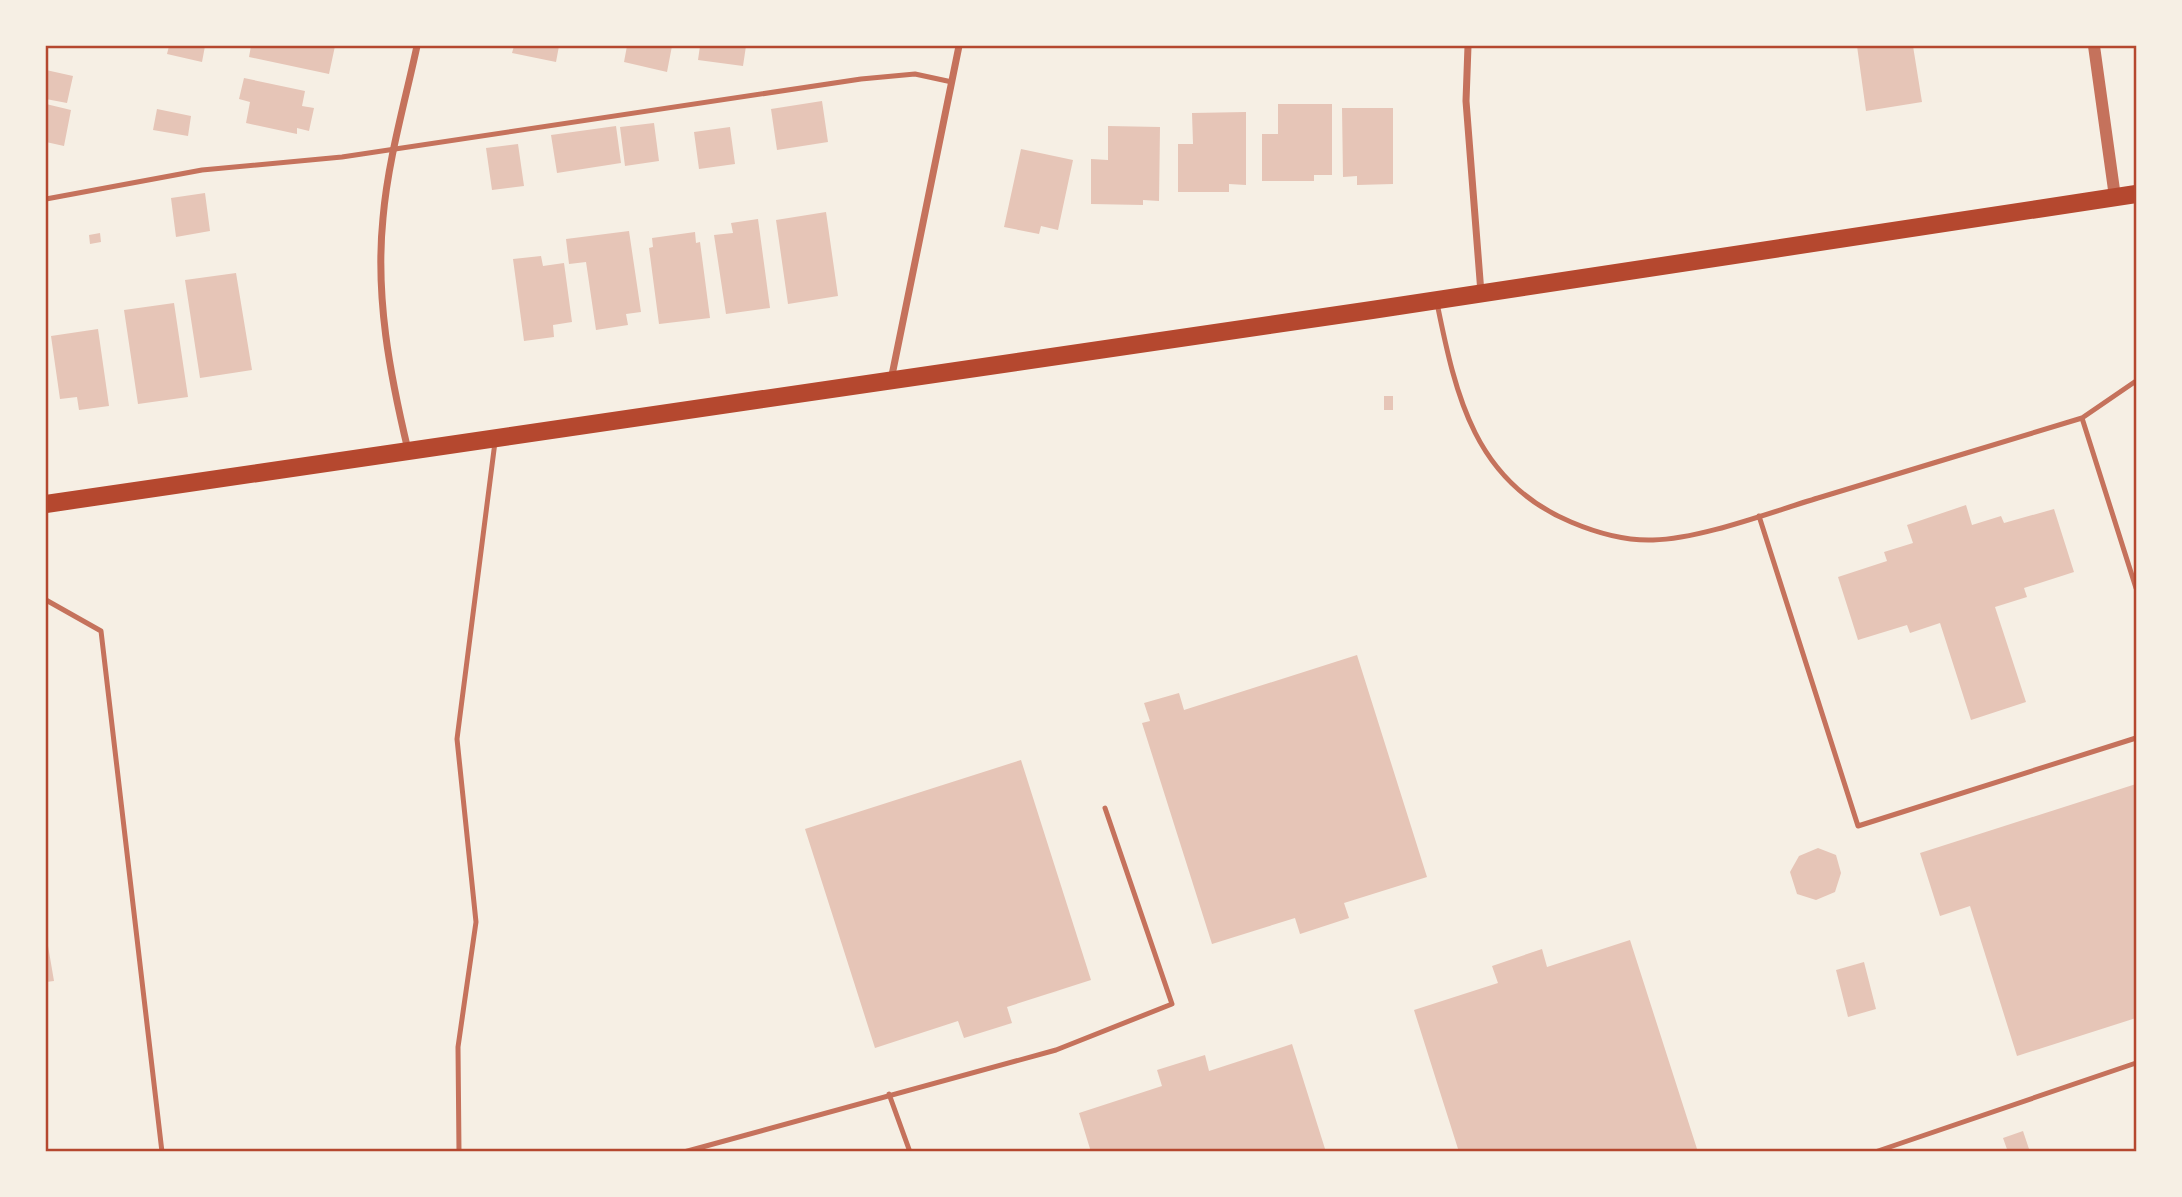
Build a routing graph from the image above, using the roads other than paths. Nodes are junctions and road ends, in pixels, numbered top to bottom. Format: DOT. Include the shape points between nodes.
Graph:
graph roads {
  1 [pos="417,46"];
  2 [pos="959,46"];
  3 [pos="1468,46"];
  4 [pos="2094,46"];
  5 [pos="952,82"];
  6 [pos="395,149"];
  7 [pos="2137,194"];
  8 [pos="2115,197"];
  9 [pos="46,199"];
  10 [pos="1481,293"];
  11 [pos="1436,300"];
  12 [pos="891,380"];
  13 [pos="2137,381"];
  14 [pos="2082,418"];
  15 [pos="495,438"];
  16 [pos="408,450"];
  17 [pos="46,504"];
  18 [pos="1759,516"];
  19 [pos="2137,588"];
  20 [pos="46,600"];
  21 [pos="2137,738"];
  22 [pos="1105,808"];
  23 [pos="2137,1063"];
  24 [pos="889,1094"];
  25 [pos="162,1152"];
  26 [pos="459,1152"];
  27 [pos="684,1152"];
  28 [pos="910,1152"];
  29 [pos="1875,1152"];
  1 -- 6 [label="street"];
  2 -- 5 [label="street"];
  3 -- 10 [label="street" via="1466,100"];
  4 -- 8 [label="street"];
  5 -- 6 [label="lane" via="915,74 874,78"];
  5 -- 12 [label="street"];
  6 -- 9 [label="lane" via="202,170"];
  6 -- 16 [label="street" via="383,218 381,279 389,373"];
  7 -- 8 [label="main road"];
  8 -- 10 [label="main road"];
  10 -- 11 [label="main road"];
  11 -- 12 [label="main road"];
  11 -- 18 [label="lane" via="1449,362 1480,446 1504,477 1542,510 1592,531 1631,540 1656,540"];
  12 -- 15 [label="main road"];
  13 -- 14 [label="lane"];
  14 -- 18 [label="lane"];
  14 -- 19 [label="lane"];
  15 -- 16 [label="main road"];
  15 -- 26 [label="lane" via="457,739 476,922 458,1047"];
  16 -- 17 [label="main road"];
  18 -- 21 [label="lane" via="1858,826"];
  20 -- 25 [label="lane" via="101,631"];
  22 -- 24 [label="lane" via="1172,1004 1056,1049"];
  23 -- 29 [label="lane"];
  24 -- 27 [label="lane"];
  24 -- 28 [label="lane"];
}
